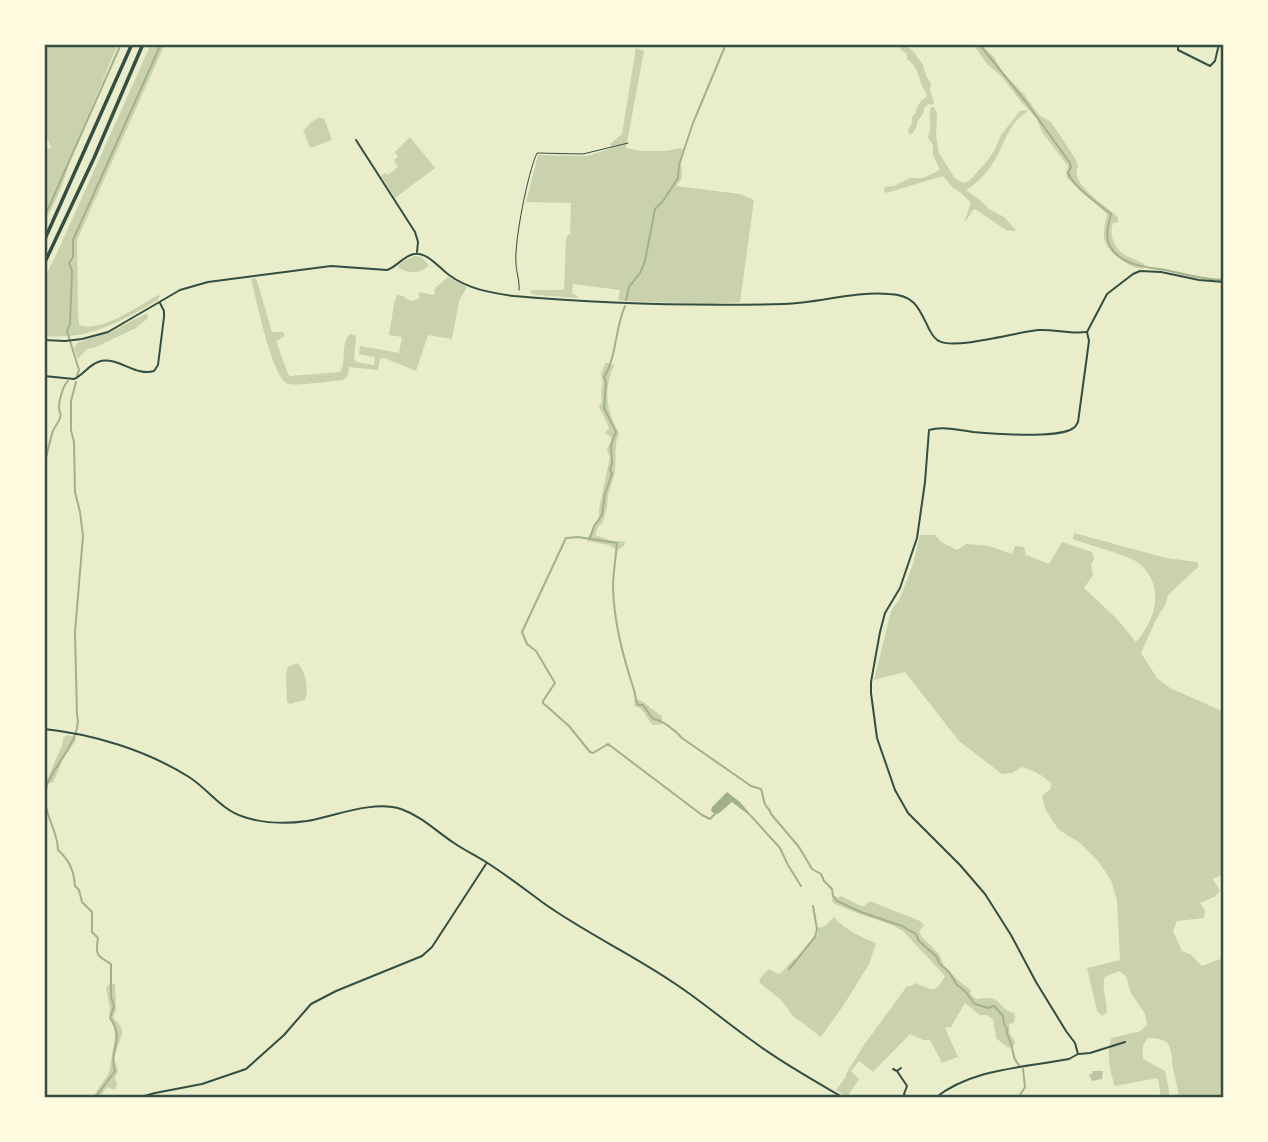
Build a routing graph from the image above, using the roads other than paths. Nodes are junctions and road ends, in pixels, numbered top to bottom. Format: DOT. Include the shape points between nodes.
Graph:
graph roads {
  1 [pos="132,44"];
  2 [pos="143,44"];
  3 [pos="1178,44"];
  4 [pos="1219,44"];
  5 [pos="356,140"];
  6 [pos="44,241"];
  7 [pos="417,253"];
  8 [pos="44,264"];
  9 [pos="1224,282"];
  10 [pos="159,302"];
  11 [pos="1087,332"];
  12 [pos="44,340"];
  13 [pos="44,376"];
  14 [pos="44,729"];
  15 [pos="487,862"];
  16 [pos="1125,1042"];
  17 [pos="1078,1054"];
  18 [pos="901,1068"];
  19 [pos="893,1069"];
  20 [pos="897,1071"];
  21 [pos="137,1098"];
  22 [pos="844,1098"];
  23 [pos="906,1098"];
  24 [pos="935,1098"];
  1 -- 6 [label="highway"];
  2 -- 8 [label="highway"];
  3 -- 4 [label="street" via="1178,50 1210,66"];
  5 -- 7 [label="street" via="415,232"];
  7 -- 10 [label="street" via="387,270 331,266 208,282"];
  7 -- 11 [label="street" via="469,286 498,294 719,306 890,294 915,303 933,337 945,343 1040,330"];
  9 -- 11 [label="street" via="1140,271 1107,294"];
  10 -- 12 [label="street" via="108,332 82,339"];
  10 -- 13 [label="street" via="164,317 155,371 101,361 79,378"];
  11 -- 17 [label="street" via="1074,428 1035,434 929,430 917,538 900,588 885,613 870,693 877,738 901,802 985,894"];
  14 -- 15 [label="street" via="78,733 171,766 231,812 254,820 306,821 346,811 395,807 421,818"];
  15 -- 21 [label="street" via="422,956 311,1004 246,1069 201,1085"];
  15 -- 22 [label="street" via="590,933 678,985 762,1048"];
  16 -- 17 [label="street"];
  17 -- 24 [label="street" via="977,1075"];
  18 -- 20 [label="street"];
  19 -- 20 [label="street"];
  20 -- 23 [label="street" via="907,1086"];
}
